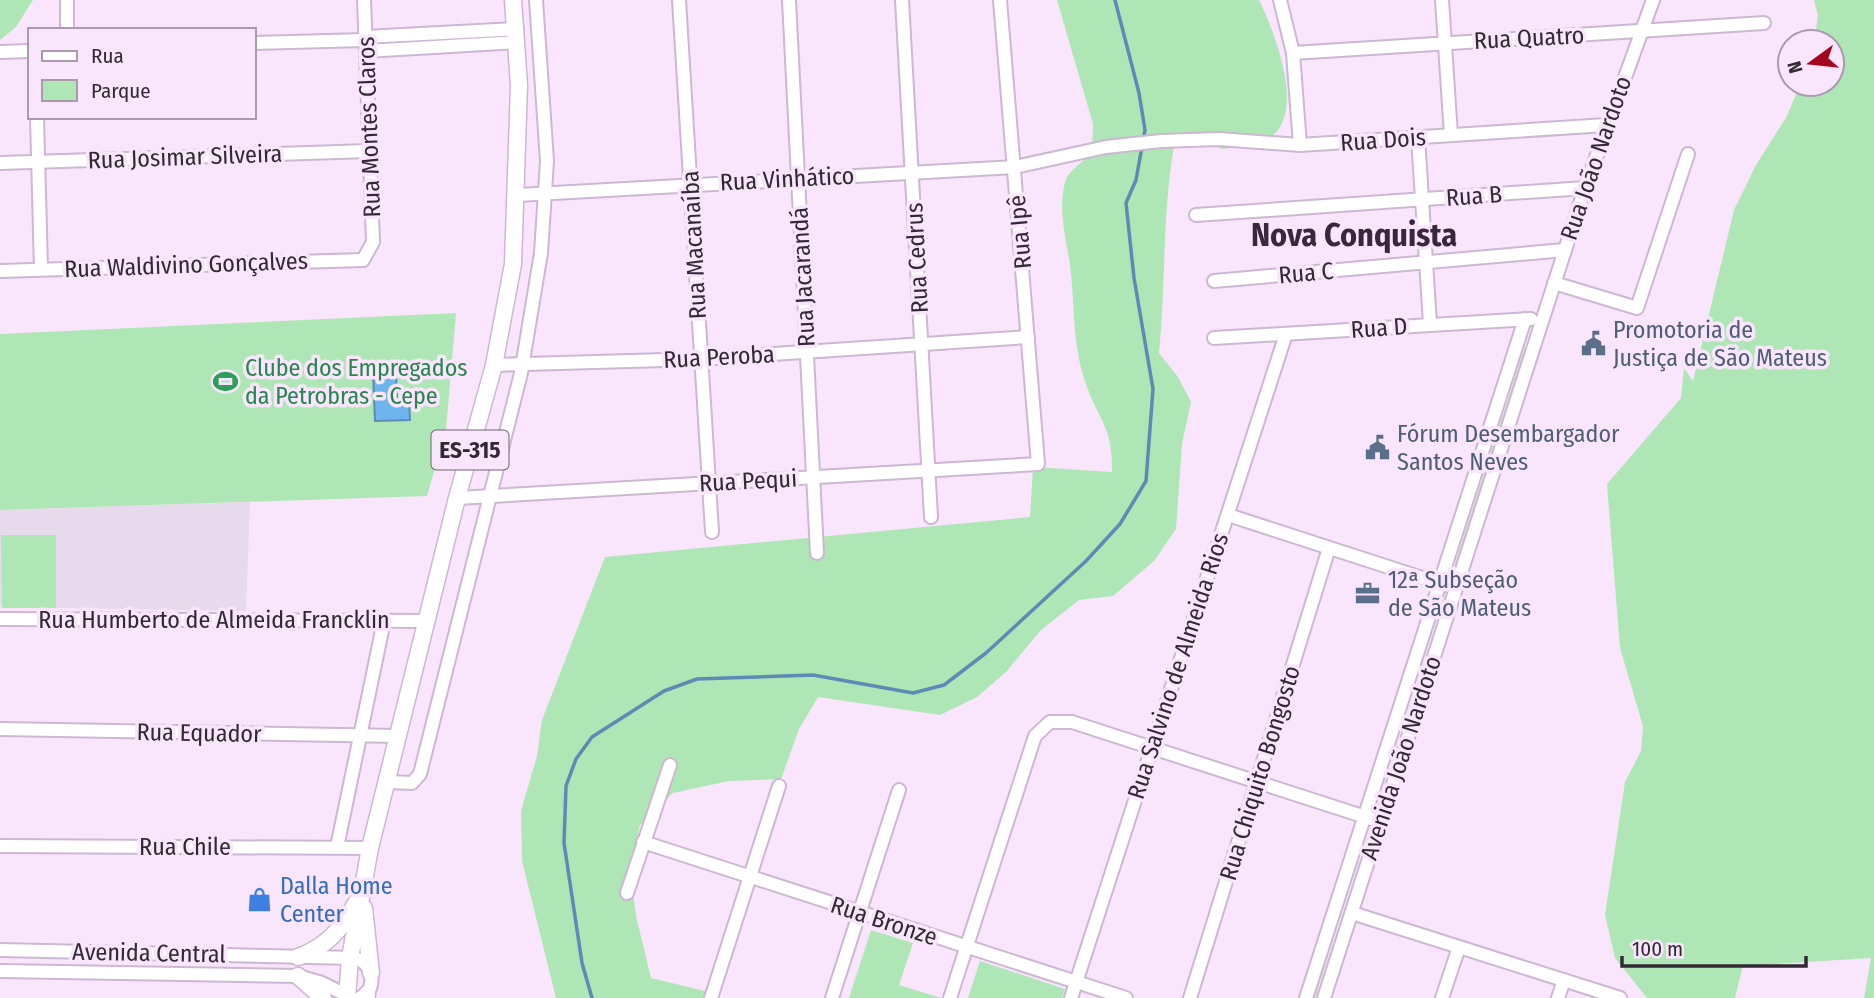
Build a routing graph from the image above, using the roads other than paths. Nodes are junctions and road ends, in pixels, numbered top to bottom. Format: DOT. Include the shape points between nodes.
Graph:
graph roads {
  1 [pos="66,0"];
  2 [pos="364,0"];
  3 [pos="513,0"];
  4 [pos="536,0"];
  5 [pos="679,0"];
  6 [pos="789,0"];
  7 [pos="902,0"];
  8 [pos="1000,0"];
  9 [pos="1280,0"];
  10 [pos="1442,0"];
  11 [pos="1653,0"];
  12 [pos="1764,23"];
  13 [pos="67,28"];
  14 [pos="1640,32"];
  15 [pos="517,36"];
  16 [pos="365,42"];
  17 [pos="256,43"];
  18 [pos="1445,43"];
  19 [pos="28,51"];
  20 [pos="0,52"];
  21 [pos="1293,53"];
  22 [pos="37,119"];
  23 [pos="1606,125"];
  24 [pos="1451,135"];
  25 [pos="1418,138"];
  26 [pos="1300,145"];
  27 [pos="369,151"];
  28 [pos="1688,154"];
  29 [pos="38,161"];
  30 [pos="0,163"];
  31 [pos="1015,167"];
  32 [pos="912,173"];
  33 [pos="798,179"];
  34 [pos="690,185"];
  35 [pos="1585,188"];
  36 [pos="545,193"];
  37 [pos="518,195"];
  38 [pos="1422,200"];
  39 [pos="1196,215"];
  40 [pos="1565,250"];
  41 [pos="369,254"];
  42 [pos="1425,262"];
  43 [pos="41,269"];
  44 [pos="0,271"];
  45 [pos="1214,281"];
  46 [pos="1554,283"];
  47 [pos="1544,318"];
  48 [pos="1525,319"];
  49 [pos="1430,324"];
  50 [pos="1286,334"];
  51 [pos="1028,337"];
  52 [pos="1214,338"];
  53 [pos="922,344"];
  54 [pos="807,352"];
  55 [pos="700,359"];
  56 [pos="523,364"];
  57 [pos="494,365"];
  58 [pos="1038,464"];
  59 [pos="929,471"];
  60 [pos="813,477"];
  61 [pos="707,483"];
  62 [pos="490,496"];
  63 [pos="457,498"];
  64 [pos="1228,514"];
  65 [pos="931,517"];
  66 [pos="712,532"];
  67 [pos="1329,548"];
  68 [pos="817,553"];
  69 [pos="1437,583"];
  70 [pos="1455,588"];
  71 [pos="0,619"];
  72 [pos="384,621"];
  73 [pos="427,621"];
  74 [pos="0,729"];
  75 [pos="359,736"];
  76 [pos="399,736"];
  77 [pos="1150,749"];
  78 [pos="670,765"];
  79 [pos="389,782"];
  80 [pos="1258,782"];
  81 [pos="779,786"];
  82 [pos="899,790"];
  83 [pos="1364,817"];
  84 [pos="1381,822"];
  85 [pos="643,842"];
  86 [pos="0,846"];
  87 [pos="337,847"];
  88 [pos="370,848"];
  89 [pos="748,877"];
  90 [pos="362,892"];
  91 [pos="627,893"];
  92 [pos="860,913"];
  93 [pos="1352,913"];
  94 [pos="966,947"];
  95 [pos="1459,947"];
  96 [pos="0,950"];
  97 [pos="298,957"];
  98 [pos="350,958"];
  99 [pos="0,971"];
  100 [pos="371,973"];
  101 [pos="298,976"];
  102 [pos="1563,980"];
  103 [pos="1076,981"];
  104 [pos="357,997"];
  105 [pos="323,998"];
  106 [pos="711,998"];
  107 [pos="832,998"];
  108 [pos="950,998"];
  109 [pos="1071,998"];
  110 [pos="1126,998"];
  111 [pos="1190,998"];
  112 [pos="1306,998"];
  113 [pos="1324,998"];
  114 [pos="1442,998"];
  115 [pos="1558,998"];
  116 [pos="1620,998"];
  1 -- 13 [label="street"];
  2 -- 16 [label="street, Rua Montes Claros"];
  3 -- 15 [label="main road, ES-315"];
  4 -- 36 [label="street"];
  5 -- 34 [label="street, Rua Macanaíba"];
  6 -- 33 [label="street, Rua Jacarandá"];
  7 -- 32 [label="street, Rua Cedrus"];
  8 -- 31 [label="street, Rua Ipê"];
  9 -- 21 [label="street"];
  10 -- 18 [label="street"];
  11 -- 14 [label="street, Rua João Nardoto"];
  12 -- 14 [label="street, Rua Quatro"];
  14 -- 18 [label="street, Rua Quatro"];
  14 -- 23 [label="street, Rua João Nardoto"];
  15 -- 16 [label="street"];
  15 -- 37 [label="main road, ES-315"];
  16 -- 17 [label="street"];
  16 -- 27 [label="street, Rua Montes Claros"];
  18 -- 21 [label="street, Rua Quatro"];
  18 -- 24 [label="street"];
  19 -- 20 [label="street"];
  21 -- 26 [label="street"];
  22 -- 29 [label="street"];
  23 -- 24 [label="street, Rua Dois"];
  23 -- 35 [label="street, Rua João Nardoto"];
  24 -- 25 [label="street, Rua Dois"];
  25 -- 26 [label="street, Rua Dois"];
  25 -- 38 [label="street"];
  26 -- 31 [label="street, Rua Dois" via="1219,139 1161,141 1105,147"];
  27 -- 29 [label="street, Rua Josimar Silveira"];
  27 -- 41 [label="street, Rua Montes Claros" via="373,242"];
  28 -- 46 [label="street" via="1637,308"];
  29 -- 30 [label="street, Rua Josimar Silveira"];
  29 -- 43 [label="street"];
  31 -- 32 [label="street, Rua Vinhático"];
  31 -- 51 [label="street, Rua Ipê"];
  32 -- 33 [label="street, Rua Vinhático"];
  32 -- 53 [label="street, Rua Cedrus"];
  33 -- 34 [label="street, Rua Vinhático"];
  33 -- 54 [label="street, Rua Jacarandá"];
  34 -- 36 [label="street, Rua Vinhático"];
  34 -- 55 [label="street, Rua Macanaíba"];
  35 -- 38 [label="street, Rua B"];
  35 -- 40 [label="street, Rua João Nardoto"];
  36 -- 37 [label="street, Rua Vinhático"];
  36 -- 56 [label="street" via="541,253"];
  37 -- 57 [label="main road, ES-315" via="513,264"];
  38 -- 39 [label="street, Rua B"];
  38 -- 42 [label="street"];
  40 -- 42 [label="street, Rua C"];
  40 -- 46 [label="street, Rua João Nardoto"];
  41 -- 43 [label="street, Rua Waldivino Gonçalves" via="363,260"];
  42 -- 45 [label="street, Rua C"];
  42 -- 49 [label="street"];
  43 -- 44 [label="street, Rua Waldivino Gonçalves"];
  46 -- 47 [label="street, Rua João Nardoto"];
  47 -- 48 [label="street, Rua D"];
  47 -- 70 [label="street, Avenida João Nardoto"];
  48 -- 49 [label="street, Rua D"];
  48 -- 69 [label="street, Avenida João Nardoto"];
  49 -- 50 [label="street, Rua D"];
  50 -- 52 [label="street, Rua D"];
  50 -- 64 [label="street, Rua Salvino de Almeida Rios"];
  51 -- 53 [label="street, Rua Peroba"];
  51 -- 58 [label="street, Rua Ipê"];
  53 -- 54 [label="street, Rua Peroba"];
  53 -- 59 [label="street, Rua Cedrus"];
  54 -- 55 [label="street, Rua Peroba"];
  54 -- 60 [label="street, Rua Jacarandá"];
  55 -- 56 [label="street, Rua Peroba"];
  55 -- 61 [label="street, Rua Macanaíba"];
  56 -- 57 [label="street, Rua Peroba"];
  56 -- 62 [label="street"];
  57 -- 63 [label="main road, ES-315"];
  58 -- 59 [label="street, Rua Pequi"];
  59 -- 60 [label="street, Rua Pequi"];
  59 -- 65 [label="street, Rua Cedrus"];
  60 -- 61 [label="street, Rua Pequi"];
  60 -- 68 [label="street, Rua Jacarandá"];
  61 -- 62 [label="street, Rua Pequi"];
  61 -- 66 [label="street, Rua Macanaíba"];
  62 -- 63 [label="street, Rua Pequi"];
  62 -- 79 [label="street" via="420,774 412,783"];
  63 -- 73 [label="main road, ES-315"];
  64 -- 67 [label="street"];
  64 -- 77 [label="street, Rua Salvino de Almeida Rios"];
  67 -- 69 [label="street"];
  67 -- 80 [label="street, Rua Chiquito Bongosto"];
  69 -- 70 [label="street"];
  69 -- 83 [label="street, Avenida João Nardoto"];
  70 -- 84 [label="street, Avenida João Nardoto"];
  71 -- 72 [label="street, Rua Humberto de Almeida Francklin"];
  72 -- 73 [label="street, Rua Humberto de Almeida Francklin"];
  72 -- 75 [label="street"];
  73 -- 76 [label="main road, ES-315"];
  74 -- 75 [label="street, Rua Equador"];
  75 -- 76 [label="street, Rua Equador"];
  75 -- 87 [label="street"];
  76 -- 79 [label="main road, ES-315"];
  77 -- 80 [label="street"];
  77 -- 94 [label="street" via="1072,722 1050,722 1035,736"];
  77 -- 103 [label="street, Rua Salvino de Almeida Rios"];
  78 -- 85 [label="street"];
  79 -- 88 [label="main road, ES-315"];
  80 -- 83 [label="street"];
  80 -- 111 [label="street, Rua Chiquito Bongosto"];
  81 -- 89 [label="street"];
  82 -- 92 [label="street"];
  83 -- 84 [label="street"];
  83 -- 112 [label="street, Avenida João Nardoto"];
  84 -- 93 [label="street, Avenida João Nardoto"];
  85 -- 89 [label="street, Rua Bronze"];
  85 -- 91 [label="street"];
  86 -- 87 [label="street, Rua Chile"];
  87 -- 88 [label="street, Rua Chile"];
  88 -- 90 [label="main road, ES-315"];
  89 -- 92 [label="street, Rua Bronze"];
  89 -- 106 [label="street"];
  90 -- 97 [label="main road" via="339,930 324,945"];
  90 -- 98 [label="main road, ES-315"];
  90 -- 100 [label="main road"];
  92 -- 94 [label="street, Rua Bronze"];
  92 -- 107 [label="street"];
  93 -- 95 [label="street"];
  93 -- 113 [label="street, Avenida João Nardoto"];
  94 -- 103 [label="street, Rua Bronze"];
  94 -- 108 [label="street"];
  95 -- 102 [label="street"];
  95 -- 114 [label="street"];
  96 -- 97 [label="street, Avenida Central"];
  97 -- 98 [label="street, Avenida Central"];
  98 -- 100 [label="street" via="364,961"];
  98 -- 104 [label="main road, ES-315"];
  99 -- 101 [label="street, Avenida Central"];
  100 -- 104 [label="street" via="372,984"];
  101 -- 104 [label="street, Avenida Central"];
  101 -- 105 [label="main road"];
  102 -- 115 [label="street"];
  102 -- 116 [label="street"];
  103 -- 109 [label="street, Rua Salvino de Almeida Rios"];
  103 -- 110 [label="street, Rua Bronze"];
}
